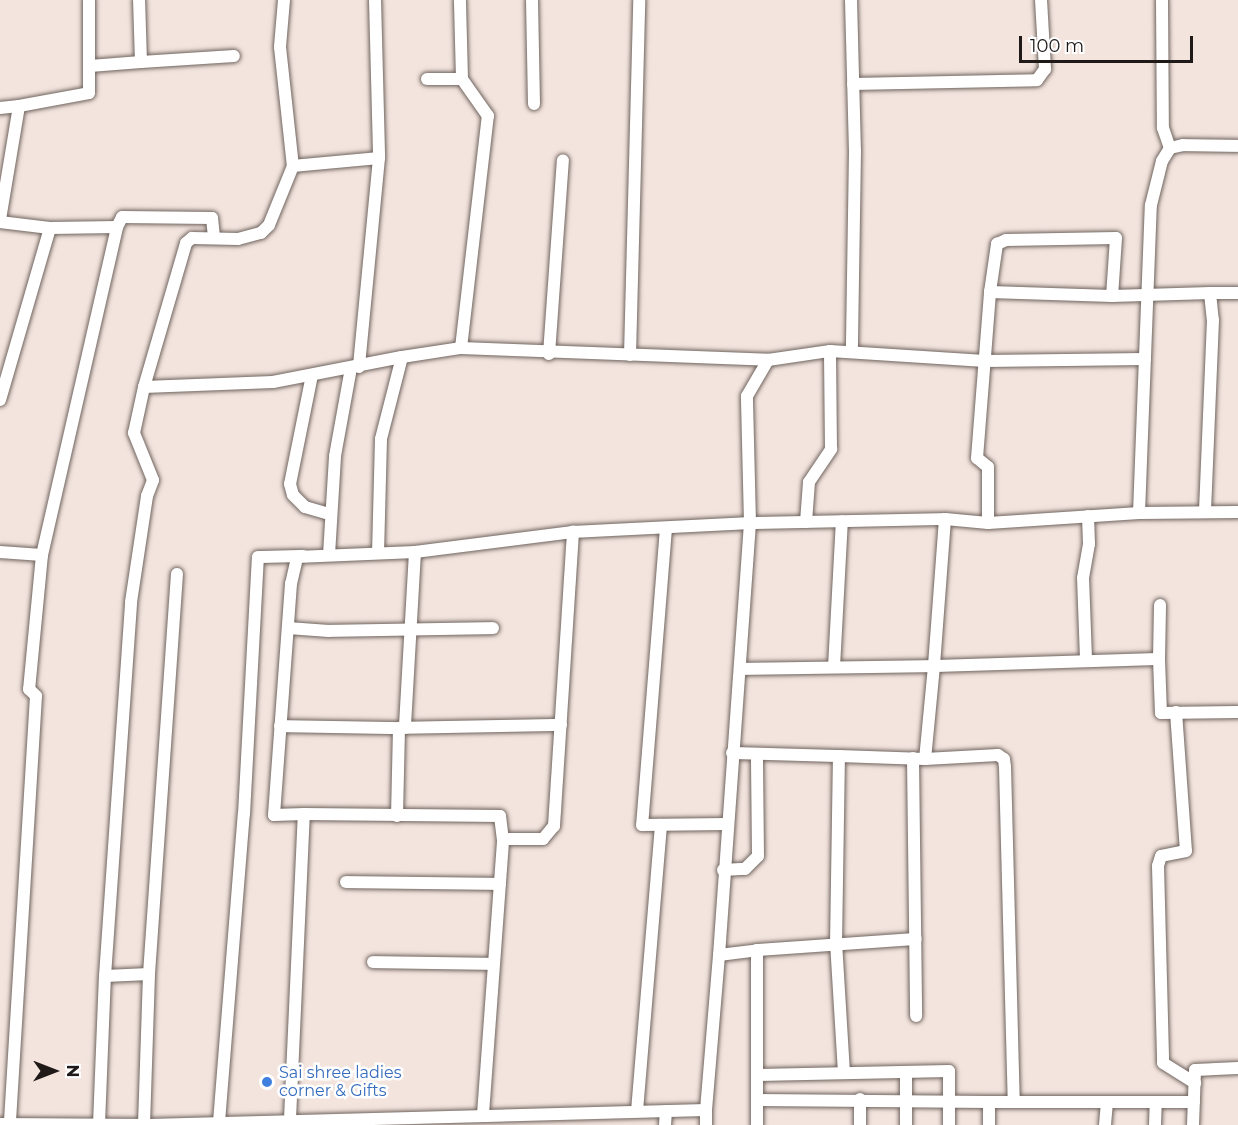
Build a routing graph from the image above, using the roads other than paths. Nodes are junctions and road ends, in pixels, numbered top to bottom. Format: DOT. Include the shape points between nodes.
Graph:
graph roads {
  1 [pos="89,0"];
  2 [pos="139,0"];
  3 [pos="284,0"];
  4 [pos="375,0"];
  5 [pos="460,0"];
  6 [pos="532,0"];
  7 [pos="639,0"];
  8 [pos="850,0"];
  9 [pos="1041,0"];
  10 [pos="1162,0"];
  11 [pos="234,56"];
  12 [pos="141,62"];
  13 [pos="90,66"];
  14 [pos="462,79"];
  15 [pos="427,80"];
  16 [pos="854,84"];
  17 [pos="534,104"];
  18 [pos="19,106"];
  19 [pos="0,108"];
  20 [pos="1238,146"];
  21 [pos="1170,148"];
  22 [pos="379,158"];
  23 [pos="563,161"];
  24 [pos="293,166"];
  25 [pos="0,221"];
  26 [pos="117,227"];
  27 [pos="50,228"];
  28 [pos="214,237"];
  29 [pos="990,292"];
  30 [pos="1147,293"];
  31 [pos="1210,293"];
  32 [pos="1238,293"];
  33 [pos="1112,296"];
  34 [pos="461,348"];
  35 [pos="830,351"];
  36 [pos="852,352"];
  37 [pos="549,354"];
  38 [pos="630,355"];
  39 [pos="402,357"];
  40 [pos="1145,359"];
  41 [pos="768,360"];
  42 [pos="985,361"];
  43 [pos="355,368"];
  44 [pos="312,375"];
  45 [pos="144,387"];
  46 [pos="0,400"];
  47 [pos="1205,511"];
  48 [pos="1238,512"];
  49 [pos="1139,513"];
  50 [pos="330,514"];
  51 [pos="1088,516"];
  52 [pos="945,519"];
  53 [pos="842,521"];
  54 [pos="806,522"];
  55 [pos="750,523"];
  56 [pos="988,523"];
  57 [pos="666,528"];
  58 [pos="573,532"];
  59 [pos="0,552"];
  60 [pos="415,552"];
  61 [pos="378,553"];
  62 [pos="42,555"];
  63 [pos="329,555"];
  64 [pos="303,556"];
  65 [pos="177,573"];
  66 [pos="1160,605"];
  67 [pos="288,628"];
  68 [pos="493,628"];
  69 [pos="410,629"];
  70 [pos="1086,659"];
  71 [pos="1159,659"];
  72 [pos="934,666"];
  73 [pos="834,667"];
  74 [pos="742,669"];
  75 [pos="1176,712"];
  76 [pos="1238,712"];
  77 [pos="561,725"];
  78 [pos="280,726"];
  79 [pos="402,729"];
  80 [pos="732,753"];
  81 [pos="757,754"];
  82 [pos="839,756"];
  83 [pos="919,758"];
  84 [pos="304,814"];
  85 [pos="397,816"];
  86 [pos="726,824"];
  87 [pos="661,825"];
  88 [pos="503,839"];
  89 [pos="723,870"];
  90 [pos="346,882"];
  91 [pos="500,884"];
  92 [pos="916,939"];
  93 [pos="836,944"];
  94 [pos="757,950"];
  95 [pos="719,955"];
  96 [pos="373,962"];
  97 [pos="494,964"];
  98 [pos="149,974"];
  99 [pos="105,976"];
  100 [pos="916,1016"];
  101 [pos="1238,1068"];
  102 [pos="906,1072"];
  103 [pos="844,1073"];
  104 [pos="758,1075"];
  105 [pos="1195,1083"];
  106 [pos="860,1099"];
  107 [pos="906,1099"];
  108 [pos="758,1100"];
  109 [pos="949,1100"];
  110 [pos="989,1102"];
  111 [pos="1014,1102"];
  112 [pos="1107,1102"];
  113 [pos="1156,1102"];
  114 [pos="1194,1102"];
  115 [pos="706,1110"];
  116 [pos="637,1111"];
  117 [pos="666,1111"];
  118 [pos="598,1112"];
  119 [pos="483,1114"];
  120 [pos="294,1121"];
  121 [pos="347,1121"];
  122 [pos="212,1123"];
  123 [pos="255,1123"];
  124 [pos="5,1124"];
  125 [pos="99,1124"];
  126 [pos="144,1125"];
  127 [pos="167,1125"];
  128 [pos="597,1125"];
  129 [pos="665,1125"];
  130 [pos="706,1125"];
  131 [pos="757,1125"];
  132 [pos="860,1125"];
  133 [pos="906,1125"];
  134 [pos="949,1125"];
  135 [pos="989,1125"];
  136 [pos="1106,1125"];
  137 [pos="1155,1125"];
  138 [pos="1193,1125"];
  1 -- 13 [label="street"];
  2 -- 12 [label="street"];
  3 -- 24 [label="street" via="280,47"];
  4 -- 22 [label="street"];
  5 -- 14 [label="street"];
  6 -- 17 [label="street"];
  7 -- 38 [label="street"];
  8 -- 16 [label="street"];
  9 -- 16 [label="street" via="1045,69 1037,80"];
  10 -- 21 [label="street" via="1163,128"];
  11 -- 12 [label="street"];
  12 -- 13 [label="street"];
  13 -- 18 [label="street" via="89,93"];
  14 -- 15 [label="street"];
  14 -- 34 [label="street" via="488,116"];
  16 -- 36 [label="street"];
  18 -- 19 [label="street"];
  18 -- 25 [label="street"];
  20 -- 21 [label="street"];
  21 -- 30 [label="street" via="1162,161 1151,204"];
  22 -- 24 [label="street"];
  22 -- 43 [label="street"];
  23 -- 37 [label="street"];
  24 -- 28 [label="street" via="269,225 261,233 238,239"];
  25 -- 27 [label="street"];
  26 -- 27 [label="street"];
  26 -- 28 [label="street" via="122,217 212,218"];
  26 -- 62 [label="street"];
  27 -- 46 [label="street"];
  28 -- 45 [label="street" via="192,238 183,250"];
  29 -- 33 [label="street"];
  29 -- 33 [label="street" via="997,244 1006,240 1116,238"];
  29 -- 42 [label="street"];
  30 -- 31 [label="street"];
  30 -- 33 [label="street"];
  30 -- 40 [label="street"];
  31 -- 32 [label="street"];
  31 -- 47 [label="street" via="1214,320"];
  34 -- 37 [label="street"];
  34 -- 39 [label="street"];
  35 -- 36 [label="street"];
  35 -- 41 [label="street"];
  35 -- 54 [label="street" via="831,449 809,482"];
  36 -- 42 [label="street"];
  37 -- 38 [label="street"];
  38 -- 41 [label="street"];
  39 -- 43 [label="street"];
  39 -- 61 [label="street" via="381,439"];
  40 -- 42 [label="street"];
  40 -- 49 [label="street"];
  41 -- 55 [label="street" via="747,396"];
  42 -- 56 [label="street" via="977,458 988,467"];
  43 -- 44 [label="street"];
  43 -- 50 [label="street" via="335,456"];
  44 -- 45 [label="street" via="273,382"];
  44 -- 50 [label="street" via="290,484 298,501"];
  45 -- 99 [label="street" via="134,433 153,480 147,496 131,602"];
  47 -- 48 [label="street"];
  47 -- 49 [label="street"];
  49 -- 51 [label="street"];
  50 -- 63 [label="street"];
  51 -- 56 [label="street"];
  51 -- 70 [label="street" via="1089,544 1083,578"];
  52 -- 53 [label="street"];
  52 -- 56 [label="street"];
  52 -- 72 [label="street"];
  53 -- 54 [label="street"];
  53 -- 73 [label="street"];
  54 -- 55 [label="street"];
  55 -- 57 [label="street"];
  55 -- 74 [label="street"];
  57 -- 58 [label="street"];
  57 -- 87 [label="street" via="642,825"];
  58 -- 60 [label="street"];
  58 -- 77 [label="street"];
  59 -- 62 [label="street"];
  60 -- 61 [label="street"];
  60 -- 69 [label="street"];
  61 -- 63 [label="street"];
  62 -- 124 [label="street" via="29,679 29,689 36,696"];
  63 -- 64 [label="street"];
  64 -- 67 [label="street" via="297,557 291,584"];
  64 -- 122 [label="street" via="258,557 244,814"];
  65 -- 98 [label="street"];
  66 -- 71 [label="street"];
  67 -- 69 [label="street"];
  67 -- 78 [label="street"];
  68 -- 69 [label="street"];
  69 -- 79 [label="street"];
  70 -- 71 [label="street"];
  70 -- 72 [label="street"];
  71 -- 75 [label="street" via="1161,713"];
  72 -- 73 [label="street"];
  72 -- 83 [label="street"];
  73 -- 74 [label="street"];
  74 -- 80 [label="street"];
  75 -- 76 [label="street"];
  75 -- 105 [label="street" via="1186,851 1161,856 1158,866 1163,1063"];
  77 -- 79 [label="street"];
  77 -- 88 [label="street" via="554,826 543,839"];
  78 -- 79 [label="street"];
  78 -- 84 [label="street" via="274,815"];
  79 -- 85 [label="street"];
  80 -- 81 [label="street"];
  80 -- 86 [label="street"];
  81 -- 82 [label="street"];
  81 -- 89 [label="street" via="758,856 745,869"];
  82 -- 83 [label="street"];
  82 -- 93 [label="street"];
  83 -- 92 [label="street"];
  83 -- 111 [label="street" via="998,755 1004,759"];
  84 -- 85 [label="street"];
  84 -- 120 [label="street"];
  85 -- 88 [label="street" via="500,816"];
  86 -- 87 [label="street"];
  86 -- 89 [label="street"];
  87 -- 116 [label="street"];
  88 -- 91 [label="street"];
  89 -- 95 [label="street"];
  90 -- 91 [label="street"];
  91 -- 97 [label="street"];
  92 -- 93 [label="street"];
  92 -- 100 [label="street"];
  93 -- 94 [label="street"];
  93 -- 103 [label="street"];
  94 -- 95 [label="street"];
  94 -- 104 [label="street"];
  95 -- 115 [label="street"];
  96 -- 97 [label="street"];
  97 -- 119 [label="street"];
  98 -- 99 [label="street"];
  98 -- 126 [label="street"];
  99 -- 125 [label="street"];
  101 -- 105 [label="street" via="1195,1070"];
  102 -- 103 [label="street"];
  102 -- 107 [label="street"];
  102 -- 109 [label="street" via="949,1071"];
  103 -- 104 [label="street"];
  104 -- 108 [label="street"];
  105 -- 114 [label="street"];
  106 -- 107 [label="street"];
  106 -- 108 [label="street"];
  106 -- 132 [label="street"];
  107 -- 109 [label="street"];
  107 -- 133 [label="street"];
  108 -- 131 [label="street"];
  109 -- 110 [label="street"];
  109 -- 134 [label="street"];
  110 -- 111 [label="street"];
  110 -- 135 [label="street"];
  111 -- 112 [label="street"];
  112 -- 113 [label="street"];
  112 -- 136 [label="street"];
  113 -- 114 [label="street"];
  113 -- 137 [label="street"];
  114 -- 138 [label="street"];
  115 -- 117 [label="street"];
  115 -- 130 [label="street"];
  116 -- 117 [label="street"];
  116 -- 118 [label="street"];
  117 -- 129 [label="street"];
  118 -- 119 [label="street"];
  118 -- 128 [label="street"];
  119 -- 121 [label="street"];
  120 -- 121 [label="street"];
  120 -- 123 [label="street"];
  122 -- 123 [label="street"];
  122 -- 127 [label="street"];
  124 -- 125 [label="street"];
  125 -- 126 [label="street"];
  126 -- 127 [label="street"];
}
